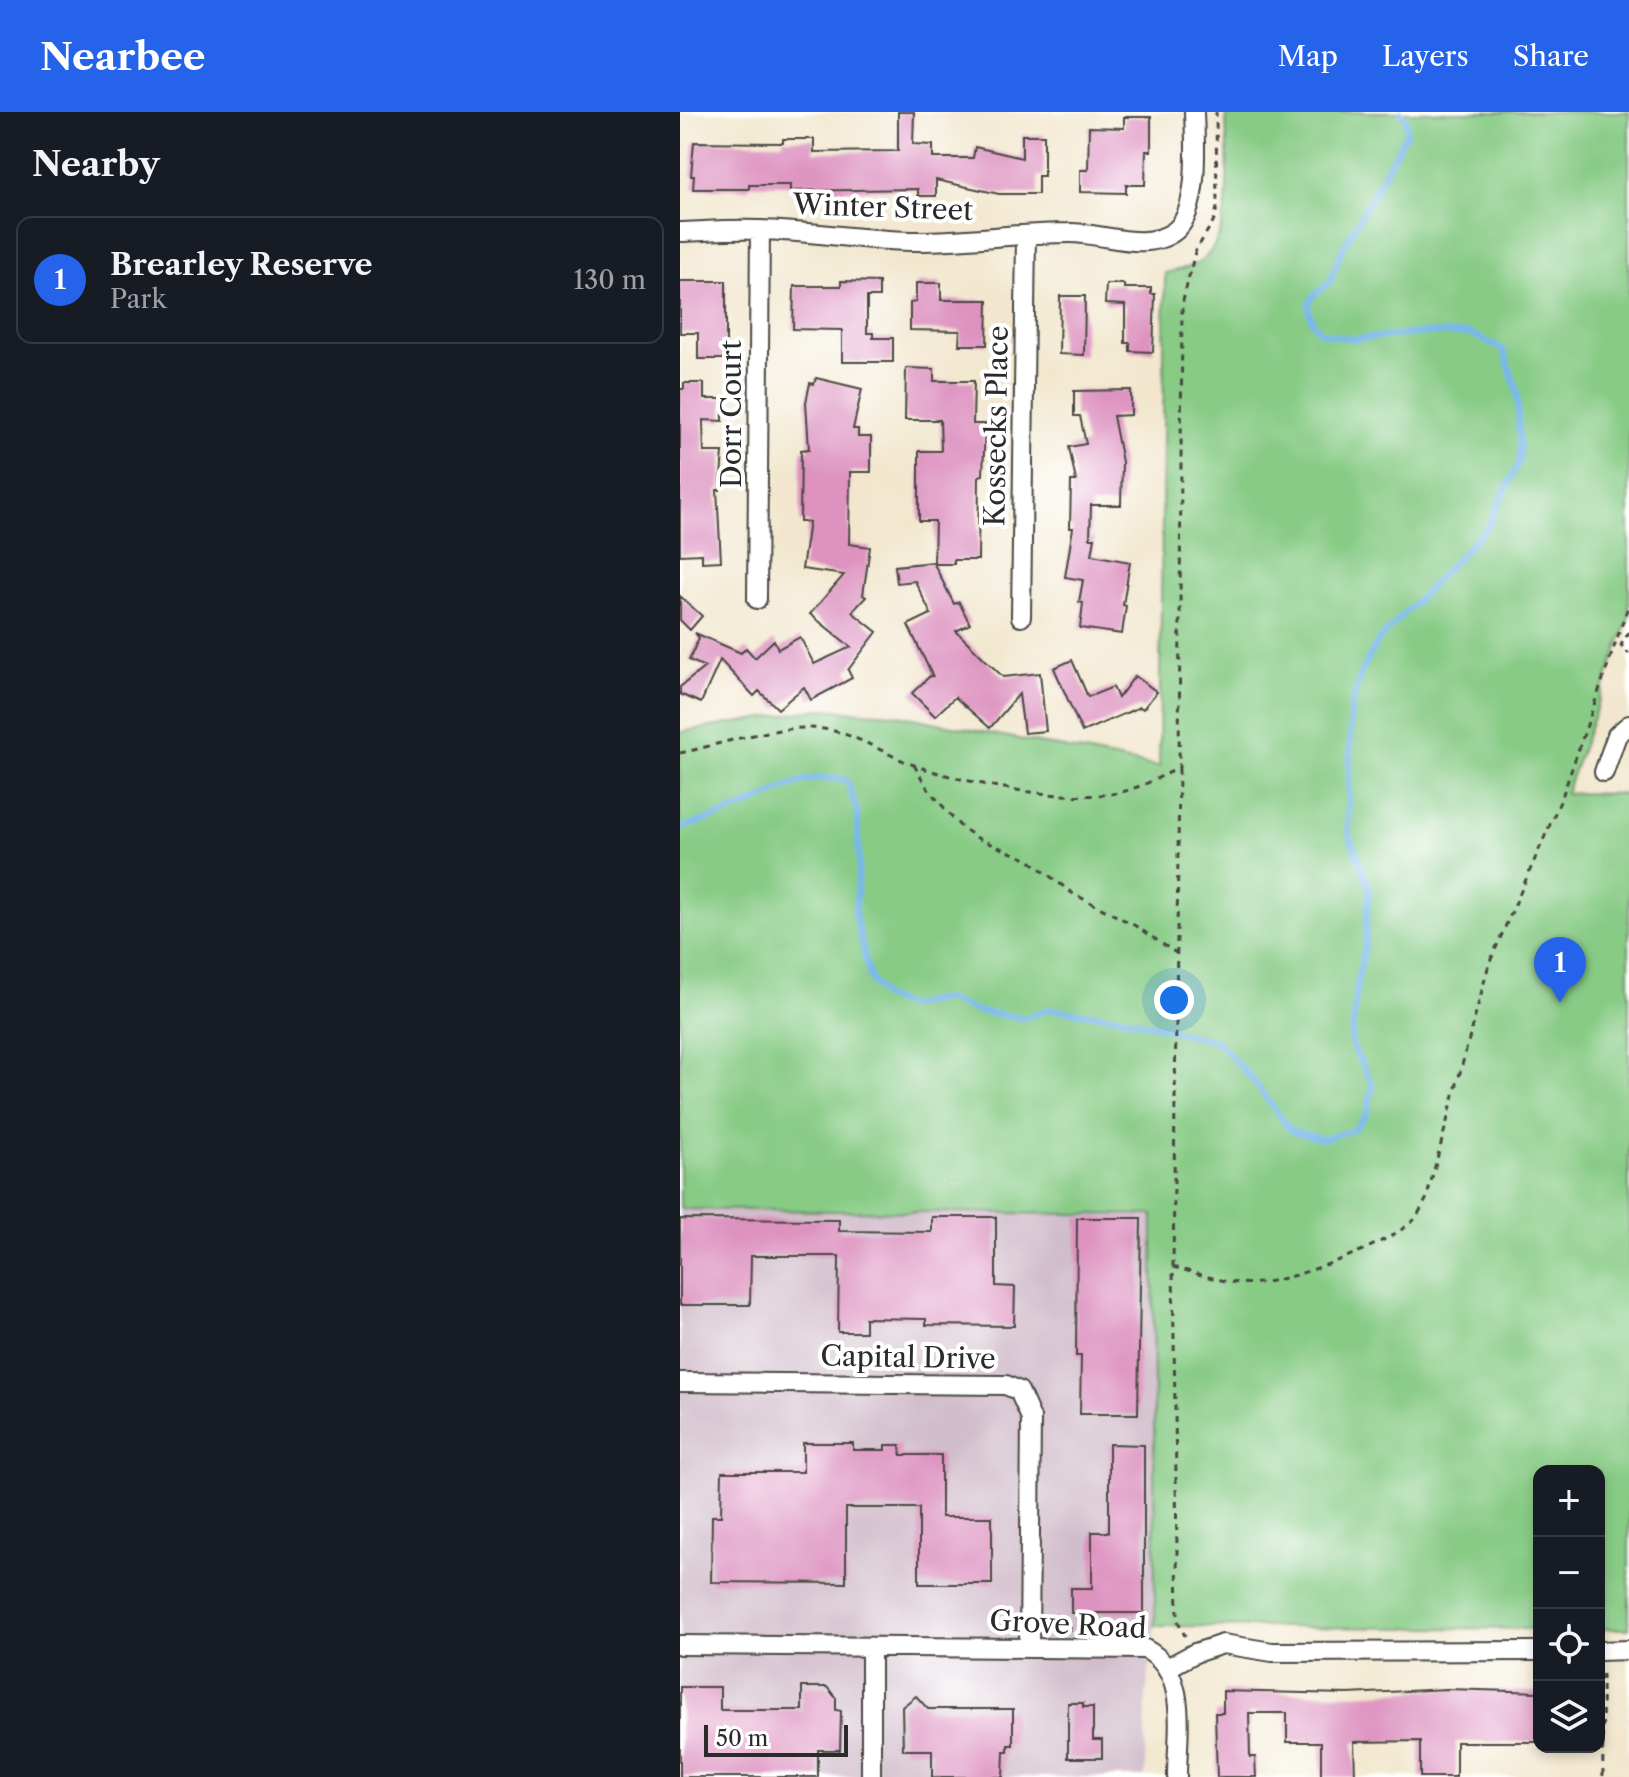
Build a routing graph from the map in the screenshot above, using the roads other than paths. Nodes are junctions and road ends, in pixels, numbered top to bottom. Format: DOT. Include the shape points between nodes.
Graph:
graph roads {
  1 [pos="1194,112"];
  2 [pos="760,230"];
  3 [pos="680,232"];
  4 [pos="1026,235"];
  5 [pos="757,599"];
  6 [pos="1021,617"];
  7 [pos="1629,725"];
  8 [pos="1604,772"];
  9 [pos="680,1382"];
  10 [pos="680,1645"];
  11 [pos="871,1647"];
  12 [pos="1029,1648"];
  13 [pos="1629,1650"];
  14 [pos="1533,1651"];
  15 [pos="1605,1651"];
  16 [pos="1169,1667"];
  17 [pos="871,1777"];
  18 [pos="1177,1777"];
  1 -- 4 [label="street, Winter Street" via="1191,201 1177,229 1133,241 1073,232"];
  2 -- 3 [label="street, Winter Street"];
  2 -- 4 [label="street, Winter Street" via="907,241"];
  2 -- 5 [label="street, Dorr Court"];
  4 -- 6 [label="street, Kossecks Place"];
  7 -- 8 [label="street" via="1617,735"];
  9 -- 12 [label="street, Capital Drive" via="1006,1385 1019,1391 1031,1418"];
  10 -- 11 [label="street, Grove Road"];
  11 -- 12 [label="street, Grove Road"];
  11 -- 17 [label="street"];
  12 -- 16 [label="street, Grove Road" via="1145,1649"];
  13 -- 15 [label="street"];
  14 -- 16 [label="street, Grove Road" via="1272,1652 1223,1644"];
  16 -- 18 [label="street" via="1176,1685"];
}
